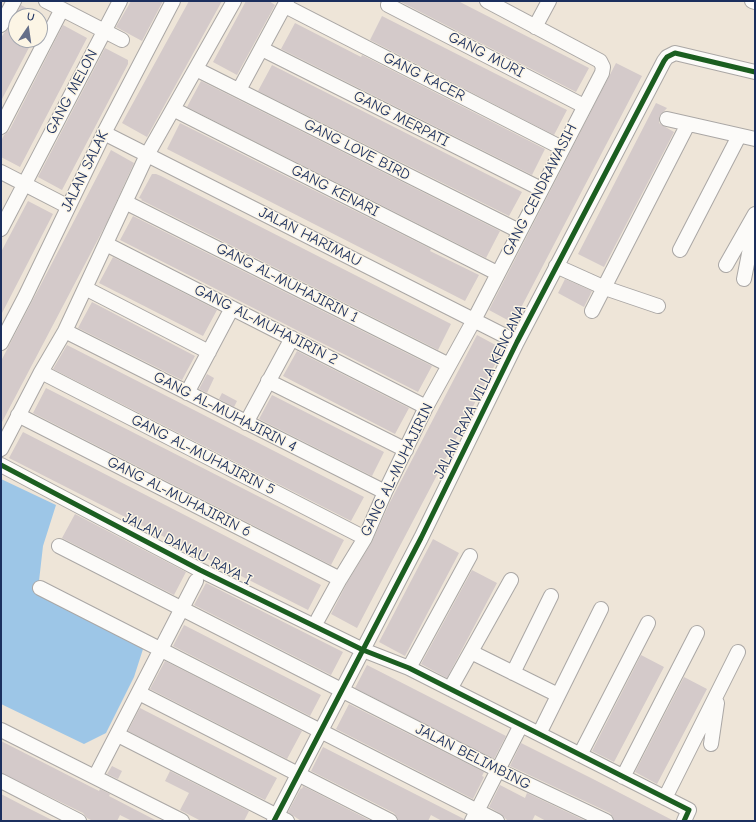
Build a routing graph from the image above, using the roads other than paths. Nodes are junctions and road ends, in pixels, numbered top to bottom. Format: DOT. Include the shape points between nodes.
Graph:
graph roads {
  1 [pos="14,1"];
  2 [pos="46,1"];
  3 [pos="120,1"];
  4 [pos="173,1"];
  5 [pos="234,1"];
  6 [pos="549,1"];
  7 [pos="492,2"];
  8 [pos="286,3"];
  9 [pos="388,5"];
  10 [pos="62,9"];
  11 [pos="1,25"];
  12 [pos="535,27"];
  13 [pos="104,31"];
  14 [pos="122,40"];
  15 [pos="262,48"];
  16 [pos="196,69"];
  17 [pos="755,72"];
  18 [pos="239,90"];
  19 [pos="584,106"];
  20 [pos="173,109"];
  21 [pos="667,119"];
  22 [pos="688,124"];
  23 [pos="1,127"];
  24 [pos="104,133"];
  25 [pos="739,136"];
  26 [pos="755,140"];
  27 [pos="562,148"];
  28 [pos="147,155"];
  29 [pos="1,172"];
  30 [pos="24,184"];
  31 [pos="541,189"];
  32 [pos="125,202"];
  33 [pos="67,206"];
  34 [pos="755,214"];
  35 [pos="755,221"];
  36 [pos="1,229"];
  37 [pos="519,231"];
  38 [pos="106,244"];
  39 [pos="680,250"];
  40 [pos="726,265"];
  41 [pos="556,266"];
  42 [pos="498,273"];
  43 [pos="744,279"];
  44 [pos="85,288"];
  45 [pos="605,288"];
  46 [pos="658,306"];
  47 [pos="232,308"];
  48 [pos="592,311"];
  49 [pos="474,320"];
  50 [pos="65,331"];
  51 [pos="292,338"];
  52 [pos="517,342"];
  53 [pos="1,343"];
  54 [pos="209,352"];
  55 [pos="449,365"];
  56 [pos="41,372"];
  57 [pos="268,382"];
  58 [pos="187,393"];
  59 [pos="426,407"];
  60 [pos="18,415"];
  61 [pos="246,423"];
  62 [pos="1,450"];
  63 [pos="406,450"];
  64 [pos="1,465"];
  65 [pos="385,492"];
  66 [pos="365,538"];
  67 [pos="59,546"];
  68 [pos="470,556"];
  69 [pos="340,579"];
  70 [pos="511,580"];
  71 [pos="196,581"];
  72 [pos="40,588"];
  73 [pos="551,596"];
  74 [pos="182,609"];
  75 [pos="602,609"];
  76 [pos="318,619"];
  77 [pos="648,623"];
  78 [pos="697,633"];
  79 [pos="161,650"];
  80 [pos="363,650"];
  81 [pos="471,652"];
  82 [pos="738,652"];
  83 [pos="409,668"];
  84 [pos="513,673"];
  85 [pos="450,689"];
  86 [pos="719,689"];
  87 [pos="342,690"];
  88 [pos="139,693"];
  89 [pos="558,695"];
  90 [pos="521,725"];
  91 [pos="1,730"];
  92 [pos="321,731"];
  93 [pos="539,734"];
  94 [pos="118,735"];
  95 [pos="711,744"];
  96 [pos="580,755"];
  97 [pos="498,770"];
  98 [pos="299,775"];
  99 [pos="96,777"];
  100 [pos="623,777"];
  101 [pos="1,781"];
  102 [pos="665,798"];
  103 [pos="474,816"];
  104 [pos="279,819"];
  105 [pos="176,820"];
  106 [pos="79,821"];
  107 [pos="390,821"];
  108 [pos="497,821"];
  109 [pos="606,821"];
  110 [pos="684,821"];
  1 -- 11 [label="street"];
  2 -- 10 [label="street"];
  3 -- 13 [label="street, GANG MELON"];
  4 -- 24 [label="street, JALAN SALAK"];
  5 -- 16 [label="street"];
  6 -- 12 [label="street"];
  7 -- 12 [label="street"];
  8 -- 15 [label="street"];
  8 -- 27 [label="street, GANG KACER"];
  9 -- 19 [label="street, GANG MURI"];
  10 -- 13 [label="street"];
  10 -- 23 [label="street"];
  12 -- 19 [label="street, GANG CENDRAWASIH" via="600,61 602,73"];
  13 -- 14 [label="street"];
  13 -- 30 [label="street, GANG MELON"];
  15 -- 18 [label="street"];
  15 -- 31 [label="street, GANG MERPATI"];
  16 -- 18 [label="street, GANG LOVE BIRD"];
  16 -- 20 [label="street"];
  17 -- 41 [label="street, JALAN RAYA VILLA KENCANA" via="675,53 667,57"];
  18 -- 37 [label="street, GANG LOVE BIRD"];
  19 -- 27 [label="street, GANG CENDRAWASIH"];
  20 -- 28 [label="street"];
  20 -- 42 [label="street, GANG KENARI"];
  21 -- 22 [label="street"];
  22 -- 25 [label="street"];
  22 -- 45 [label="street"];
  24 -- 28 [label="street, JALAN HARIMAU"];
  24 -- 33 [label="street, JALAN SALAK"];
  25 -- 26 [label="street"];
  25 -- 39 [label="street"];
  27 -- 31 [label="street, GANG CENDRAWASIH"];
  28 -- 32 [label="street"];
  28 -- 49 [label="street, JALAN HARIMAU"];
  29 -- 30 [label="street"];
  30 -- 33 [label="street"];
  30 -- 36 [label="street, GANG MELON"];
  31 -- 37 [label="street, GANG CENDRAWASIH"];
  32 -- 38 [label="street"];
  32 -- 55 [label="street, GANG AL-MUHAJIRIN 1"];
  33 -- 53 [label="street, JALAN SALAK"];
  34 -- 40 [label="street"];
  35 -- 43 [label="street"];
  37 -- 42 [label="street, GANG CENDRAWASIH"];
  38 -- 44 [label="street"];
  38 -- 47 [label="street, GANG AL-MUHAJIRIN 2"];
  41 -- 45 [label="street"];
  41 -- 52 [label="street, JALAN RAYA VILLA KENCANA"];
  42 -- 49 [label="street, GANG CENDRAWASIH"];
  44 -- 50 [label="street"];
  44 -- 54 [label="street"];
  45 -- 46 [label="street"];
  45 -- 48 [label="street"];
  47 -- 51 [label="street, GANG AL-MUHAJIRIN 2"];
  47 -- 54 [label="street"];
  49 -- 52 [label="street, JALAN HARIMAU"];
  49 -- 55 [label="street, GANG AL-MUHAJIRIN"];
  50 -- 56 [label="street"];
  50 -- 58 [label="street, GANG AL-MUHAJIRIN 4"];
  51 -- 57 [label="street"];
  51 -- 59 [label="street, GANG AL-MUHAJIRIN 2"];
  52 -- 80 [label="street, JALAN RAYA VILLA KENCANA" via="422,538"];
  54 -- 58 [label="street"];
  55 -- 59 [label="street, GANG AL-MUHAJIRIN"];
  56 -- 60 [label="street"];
  56 -- 66 [label="street, GANG AL-MUHAJIRIN 5"];
  57 -- 61 [label="street"];
  57 -- 63 [label="street"];
  58 -- 61 [label="street, GANG AL-MUHAJIRIN 4"];
  59 -- 63 [label="street, GANG AL-MUHAJIRIN"];
  60 -- 62 [label="street"];
  60 -- 69 [label="street, GANG AL-MUHAJIRIN 6"];
  61 -- 65 [label="street, GANG AL-MUHAJIRIN 4"];
  63 -- 65 [label="street, GANG AL-MUHAJIRIN"];
  64 -- 80 [label="street, JALAN DANAU RAYA I" via="200,570"];
  65 -- 66 [label="street, GANG AL-MUHAJIRIN"];
  66 -- 69 [label="street, GANG AL-MUHAJIRIN"];
  67 -- 74 [label="street, JALAN BELIMBING"];
  68 -- 83 [label="street"];
  69 -- 76 [label="street, GANG AL-MUHAJIRIN"];
  70 -- 81 [label="street"];
  71 -- 74 [label="street"];
  72 -- 79 [label="street"];
  73 -- 84 [label="street"];
  74 -- 79 [label="street"];
  74 -- 87 [label="street, JALAN BELIMBING"];
  75 -- 89 [label="street"];
  77 -- 96 [label="street"];
  78 -- 100 [label="street"];
  79 -- 88 [label="street"];
  79 -- 92 [label="street"];
  80 -- 83 [label="street, JALAN DANAU RAYA I"];
  80 -- 87 [label="street, JALAN RAYA VILLA KENCANA"];
  81 -- 84 [label="street"];
  81 -- 85 [label="street"];
  82 -- 86 [label="street"];
  83 -- 85 [label="street, JALAN DANAU RAYA I"];
  84 -- 89 [label="street"];
  85 -- 90 [label="street, JALAN DANAU RAYA I"];
  86 -- 95 [label="street"];
  86 -- 102 [label="street"];
  87 -- 92 [label="street, JALAN RAYA VILLA KENCANA"];
  87 -- 97 [label="street, JALAN BELIMBING"];
  88 -- 94 [label="street"];
  88 -- 98 [label="street"];
  89 -- 93 [label="street"];
  90 -- 93 [label="street, JALAN DANAU RAYA I"];
  90 -- 97 [label="street"];
  91 -- 99 [label="street"];
  92 -- 98 [label="street, JALAN RAYA VILLA KENCANA"];
  92 -- 103 [label="street"];
  93 -- 96 [label="street, JALAN DANAU RAYA I"];
  94 -- 99 [label="street"];
  94 -- 104 [label="street"];
  96 -- 100 [label="street, JALAN DANAU RAYA I"];
  97 -- 103 [label="street"];
  97 -- 109 [label="street, JALAN BELIMBING"];
  98 -- 104 [label="street, JALAN RAYA VILLA KENCANA"];
  98 -- 107 [label="street"];
  99 -- 105 [label="street"];
  100 -- 102 [label="street, JALAN DANAU RAYA I"];
  101 -- 106 [label="street"];
  102 -- 110 [label="street, JALAN DANAU RAYA I" via="689,810"];
  103 -- 108 [label="street"];
}
